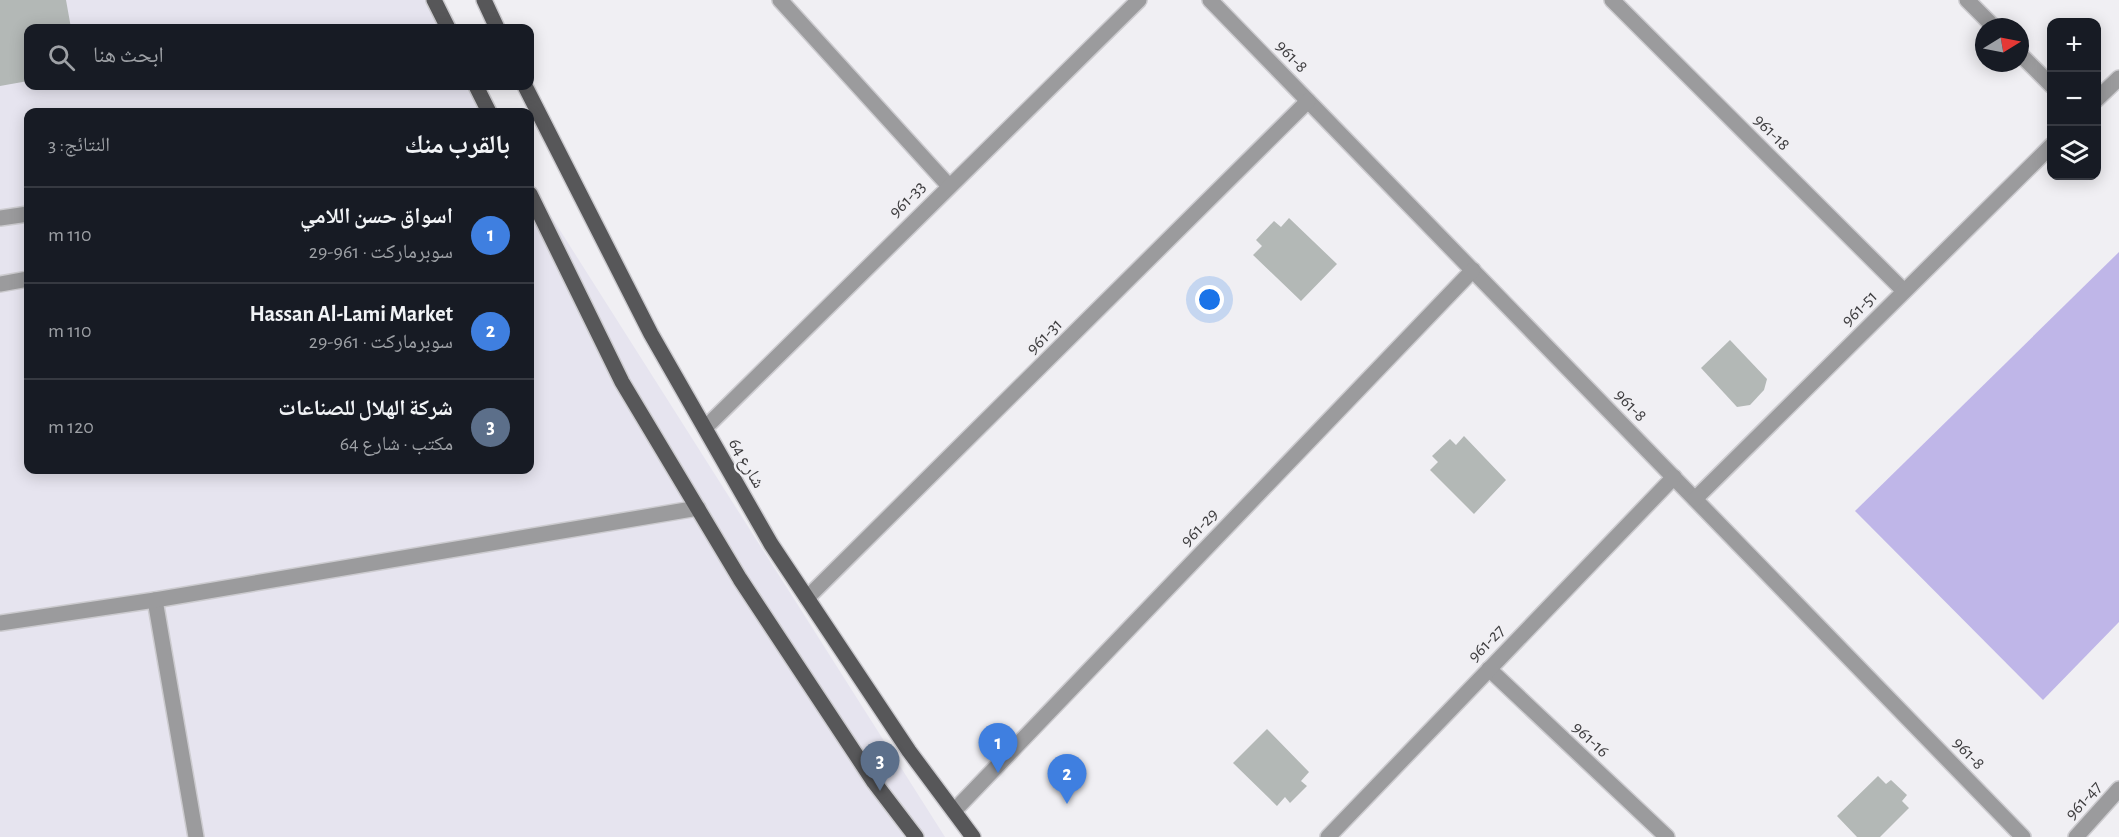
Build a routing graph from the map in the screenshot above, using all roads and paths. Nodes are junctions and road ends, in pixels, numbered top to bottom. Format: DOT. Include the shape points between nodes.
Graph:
graph roads {
  1 [pos="434,0"];
  2 [pos="484,0"];
  3 [pos="780,0"];
  4 [pos="1210,0"];
  5 [pos="1612,0"];
  6 [pos="1967,0"];
  7 [pos="1137,1"];
  8 [pos="1985,18"];
  9 [pos="446,24"];
  10 [pos="495,24"];
  11 [pos="2029,63"];
  12 [pos="2119,78"];
  13 [pos="2047,81"];
  14 [pos="478,90"];
  15 [pos="527,90"];
  16 [pos="2101,96"];
  17 [pos="1308,101"];
  18 [pos="487,108"];
  19 [pos="2047,150"];
  20 [pos="949,186"];
  21 [pos="534,205"];
  22 [pos="24,215"];
  23 [pos="0,218"];
  24 [pos="1473,270"];
  25 [pos="24,280"];
  26 [pos="0,284"];
  27 [pos="1904,291"];
  28 [pos="705,428"];
  29 [pos="1674,477"];
  30 [pos="1695,499"];
  31 [pos="698,508"];
  32 [pos="807,598"];
  33 [pos="155,600"];
  34 [pos="0,623"];
  35 [pos="1489,669"];
  36 [pos="2119,789"];
  37 [pos="954,812"];
  38 [pos="196,837"];
  39 [pos="915,837"];
  40 [pos="973,837"];
  41 [pos="1328,837"];
  42 [pos="1667,837"];
  43 [pos="2023,837"];
  44 [pos="2076,837"];
  1 -- 9 [label="main road"];
  2 -- 10 [label="main road"];
  3 -- 20 [label="street"];
  4 -- 17 [label="street, 961-8"];
  5 -- 27 [label="street, 961-18"];
  6 -- 8 [label="street"];
  7 -- 20 [label="street, 961-33"];
  11 -- 13 [label="street"];
  12 -- 16 [label="street"];
  14 -- 18 [label="main road"];
  15 -- 28 [label="main road, شارع 64" via="651,334"];
  17 -- 24 [label="street, 961-8"];
  17 -- 32 [label="street, 961-31"];
  19 -- 27 [label="street, 961-51"];
  20 -- 28 [label="street, 961-33"];
  21 -- 31 [label="main road" via="622,382"];
  22 -- 23 [label="street"];
  24 -- 29 [label="street, 961-8"];
  24 -- 37 [label="street, 961-29"];
  25 -- 26 [label="street"];
  27 -- 30 [label="street, 961-51"];
  28 -- 32 [label="main road, شارع 64" via="771,544"];
  29 -- 30 [label="street, 961-8"];
  29 -- 35 [label="street, 961-27"];
  30 -- 43 [label="street, 961-8"];
  31 -- 33 [label="street"];
  31 -- 39 [label="main road" via="740,579 874,782"];
  32 -- 37 [label="main road, شارع 64"];
  33 -- 34 [label="street"];
  33 -- 38 [label="street"];
  35 -- 41 [label="street, 961-27"];
  35 -- 42 [label="street, 961-16"];
  36 -- 44 [label="street, 961-47"];
  37 -- 40 [label="main road, شارع 64"];
}
